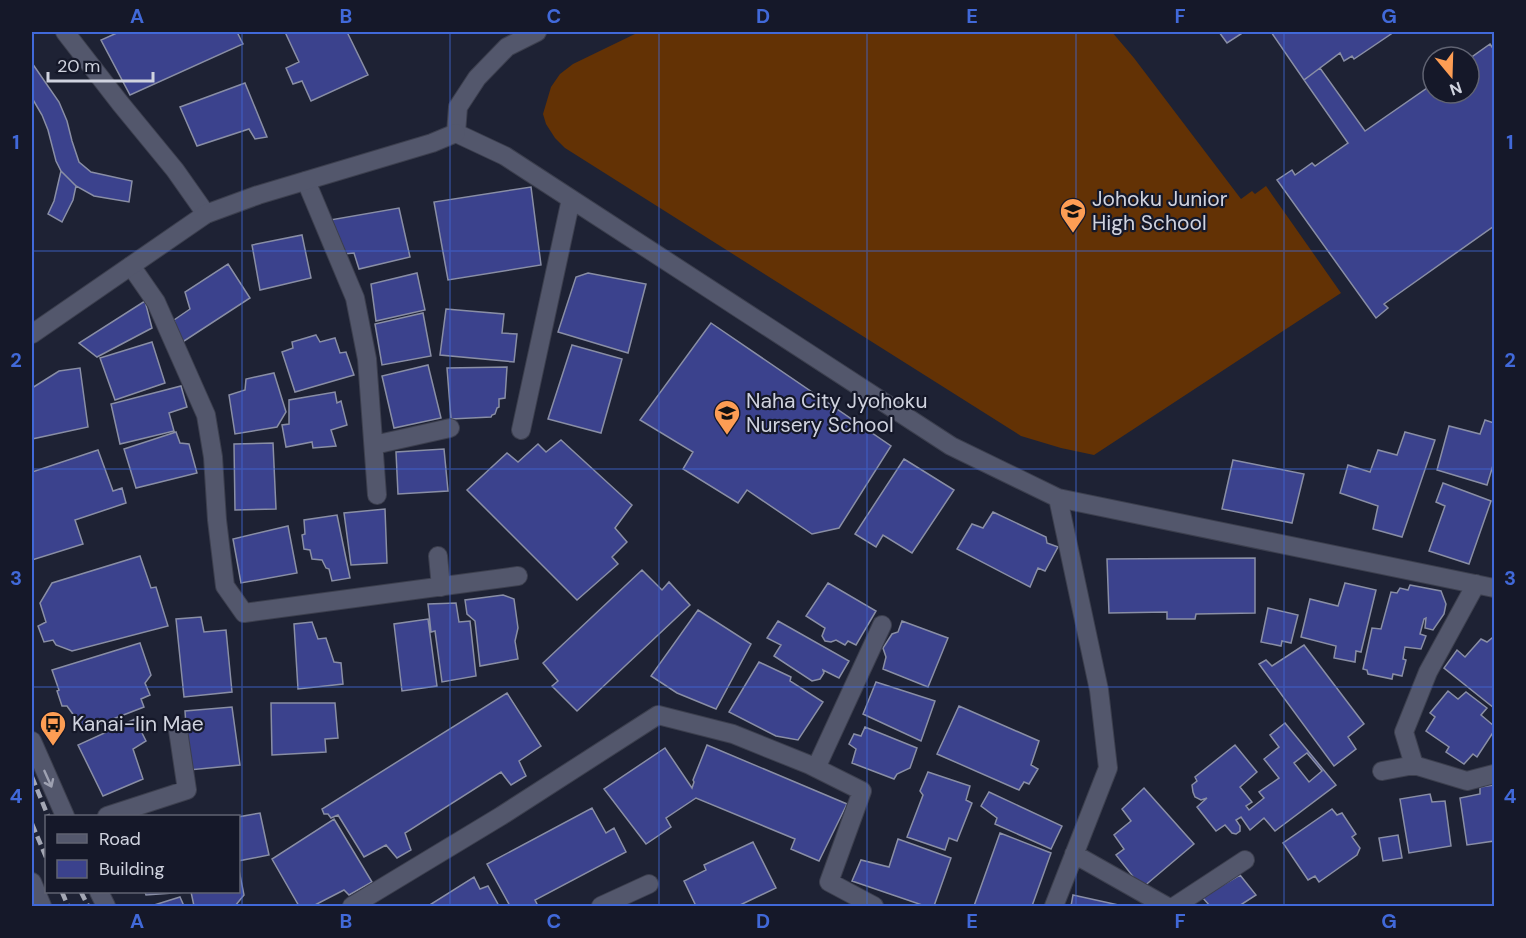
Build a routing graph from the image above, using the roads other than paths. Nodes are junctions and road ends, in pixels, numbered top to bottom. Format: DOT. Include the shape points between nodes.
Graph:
graph roads {
  1 [pos="65,32"];
  2 [pos="537,32"];
  3 [pos="456,133"];
  4 [pos="306,181"];
  5 [pos="571,199"];
  6 [pos="206,214"];
  7 [pos="131,266"];
  8 [pos="32,334"];
  9 [pos="450,428"];
  10 [pos="521,430"];
  11 [pos="374,445"];
  12 [pos="377,495"];
  13 [pos="1058,498"];
  14 [pos="438,556"];
  15 [pos="518,576"];
  16 [pos="1476,584"];
  17 [pos="441,587"];
  18 [pos="1494,588"];
  19 [pos="882,625"];
  20 [pos="178,730"];
  21 [pos="32,741"];
  22 [pos="1414,765"];
  23 [pos="816,768"];
  24 [pos="1382,771"];
  25 [pos="1494,774"];
  26 [pos="65,815"];
  27 [pos="110,815"];
  28 [pos="1074,854"];
  29 [pos="1245,860"];
  30 [pos="32,882"];
  31 [pos="649,884"];
  32 [pos="42,906"];
  33 [pos="352,906"];
  34 [pos="601,906"];
  35 [pos="874,906"];
  36 [pos="1054,906"];
  37 [pos="1166,906"];
  38 [pos="1175,906"];
  1 -- 6 [label="street"];
  2 -- 3 [label="street" via="507,47 477,78 458,107"];
  3 -- 4 [label="street"];
  3 -- 5 [label="street" via="505,156"];
  4 -- 6 [label="street"];
  4 -- 11 [label="street" via="355,298 368,359"];
  5 -- 10 [label="street"];
  5 -- 13 [label="street" via="951,446"];
  6 -- 7 [label="street"];
  7 -- 8 [label="street"];
  7 -- 17 [label="street" via="156,302 206,415 225,586 244,613"];
  9 -- 11 [label="street"];
  11 -- 12 [label="street"];
  13 -- 16 [label="street"];
  13 -- 28 [label="street" via="1100,690 1108,768"];
  14 -- 17 [label="street"];
  15 -- 17 [label="street"];
  16 -- 18 [label="street"];
  16 -- 22 [label="street" via="1428,672 1404,732"];
  19 -- 23 [label="street"];
  20 -- 27 [label="street" via="187,790"];
  21 -- 26 [label="street, one-way"];
  22 -- 24 [label="street"];
  22 -- 25 [label="street" via="1467,781"];
  23 -- 33 [label="street" via="734,734 658,715"];
  23 -- 35 [label="street" via="862,791 829,882"];
  28 -- 36 [label="street"];
  28 -- 37 [label="street"];
  29 -- 38 [label="street"];
  30 -- 32 [label="street"];
  31 -- 34 [label="street"];
}
